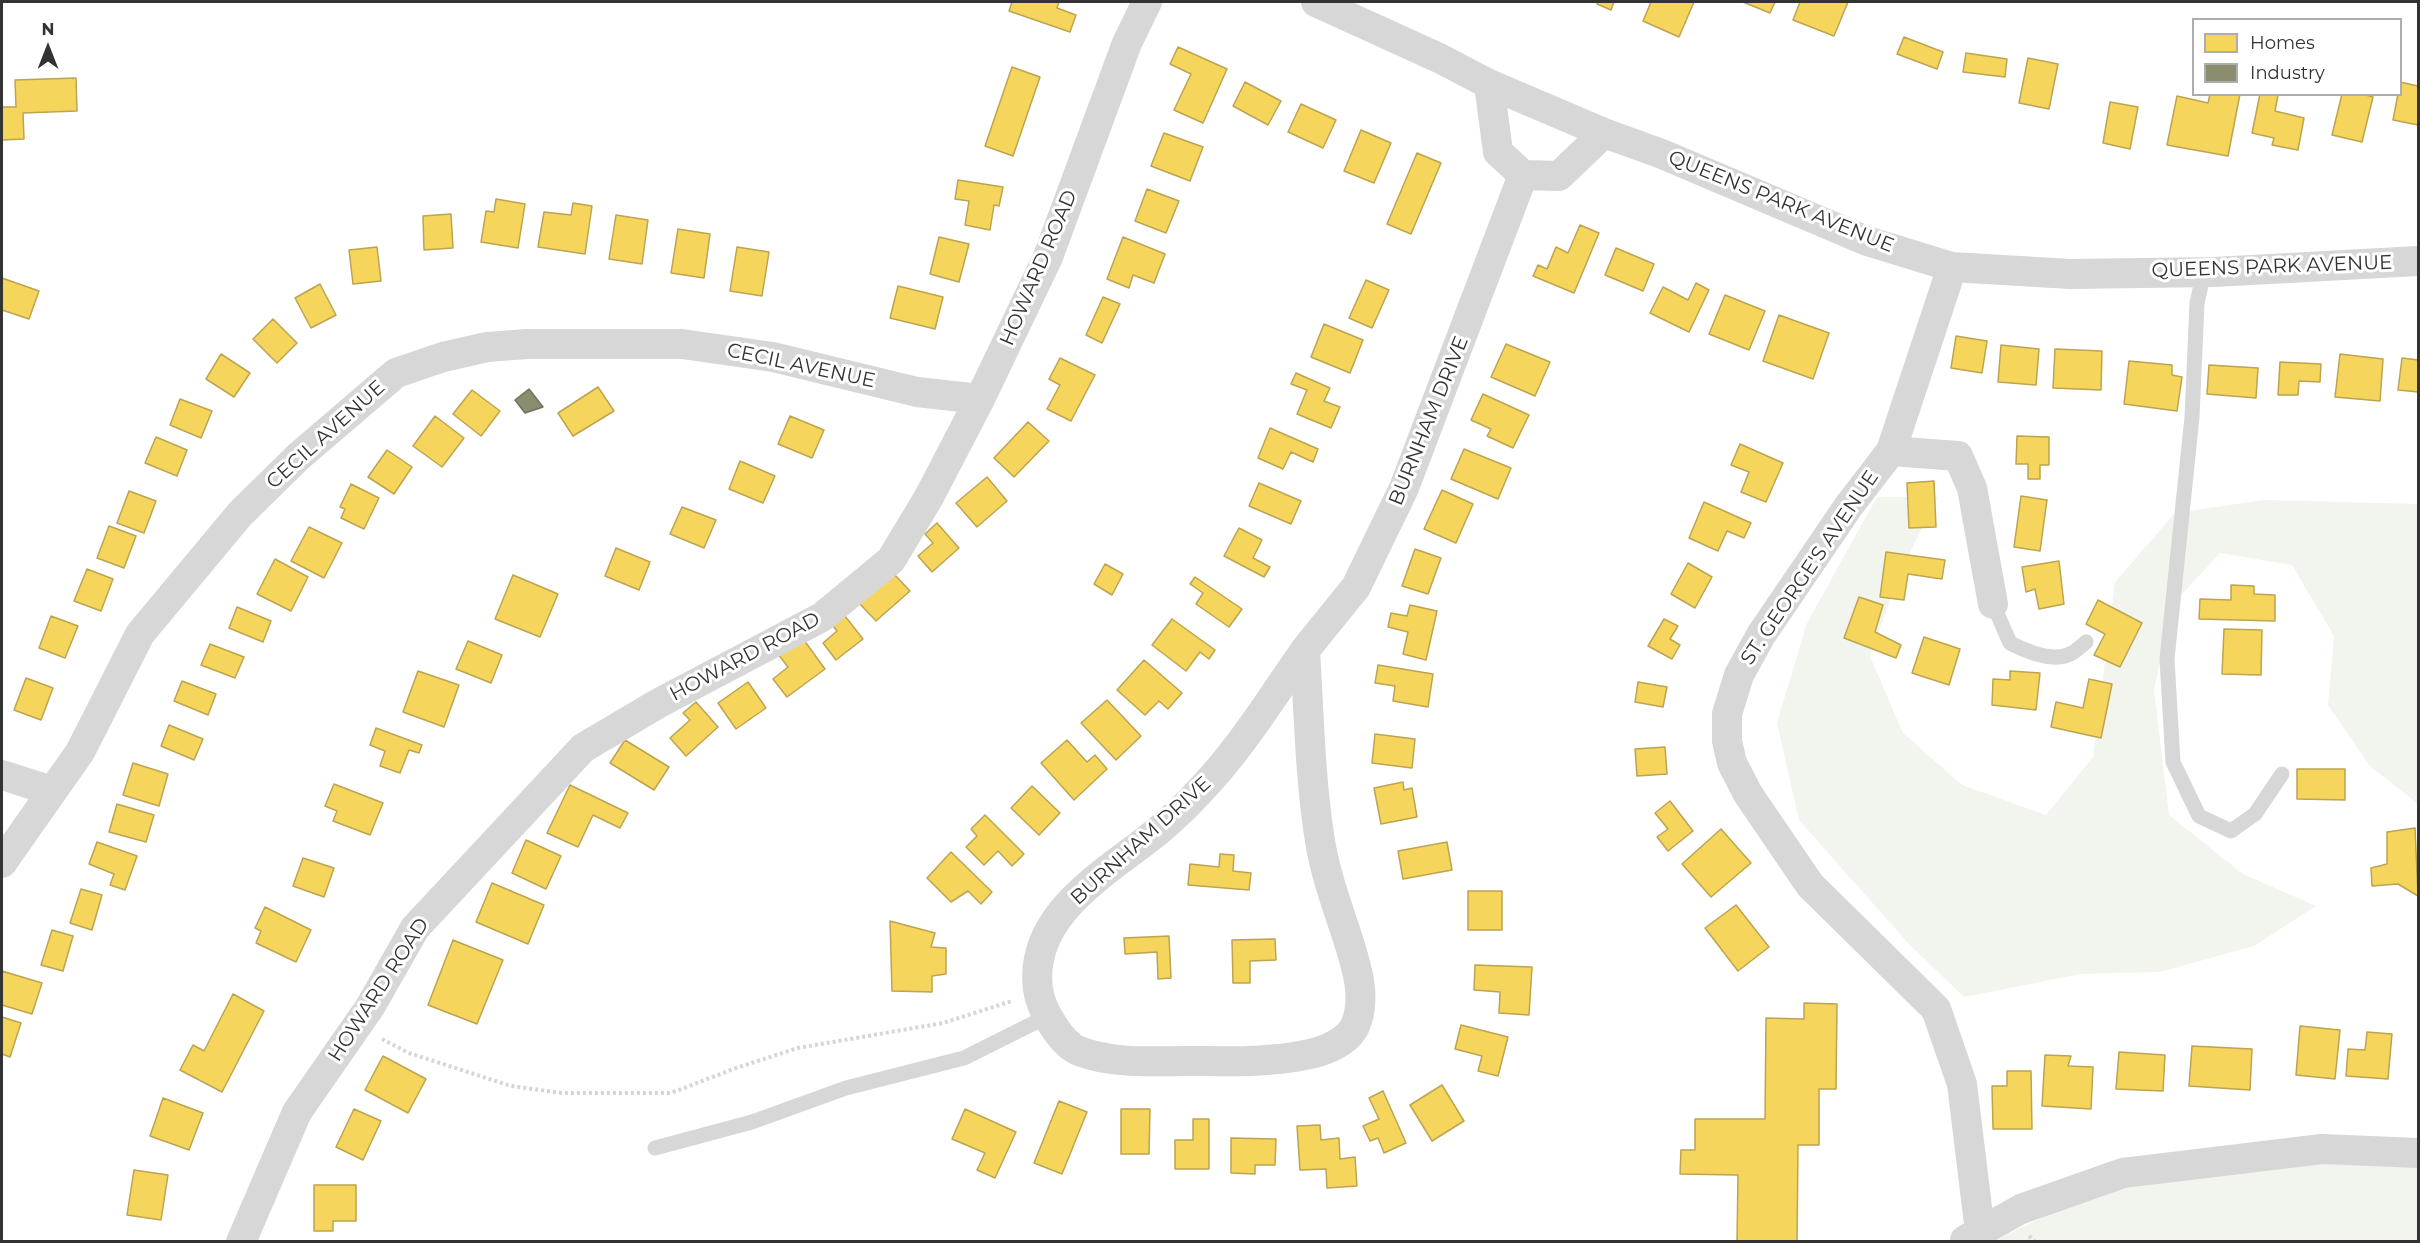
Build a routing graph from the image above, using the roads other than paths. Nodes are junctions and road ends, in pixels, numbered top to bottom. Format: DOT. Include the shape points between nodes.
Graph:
graph roads {
  1 [pos="1147,2"];
  2 [pos="1316,2"];
  3 [pos="1489,84"];
  4 [pos="1604,133"];
  5 [pos="1523,175"];
  6 [pos="2418,261"];
  7 [pos="1952,267"];
  8 [pos="2204,272"];
  9 [pos="980,399"];
  10 [pos="1891,451"];
  11 [pos="1993,604"];
  12 [pos="2086,642"];
  13 [pos="1305,650"];
  14 [pos="2282,774"];
  15 [pos="2,775"];
  16 [pos="52,791"];
  17 [pos="2,863"];
  18 [pos="1043,1004"];
  19 [pos="655,1148"];
  20 [pos="2418,1150"];
  21 [pos="1971,1237"];
  22 [pos="241,1242"];
  1 -- 9 [label="street, HOWARD ROAD" via="1127,43 1048,257"];
  2 -- 3 [label="street, QUEENS PARK AVENUE"];
  3 -- 4 [label="street, QUEENS PARK AVENUE"];
  3 -- 5 [label="street" via="1498,152"];
  4 -- 5 [label="street" via="1559,176"];
  4 -- 7 [label="street, QUEENS PARK AVENUE" via="1866,241"];
  5 -- 13 [label="street, BURNHAM DRIVE" via="1404,488 1356,587"];
  6 -- 8 [label="street, QUEENS PARK AVENUE"];
  7 -- 8 [label="street, QUEENS PARK AVENUE" via="2070,274"];
  7 -- 10 [label="street, ST. GEORGE'S AVENUE"];
  8 -- 14 [label="lane" via="2197,303 2192,417 2167,659 2172,762 2199,816 2231,831 2255,814"];
  9 -- 16 [label="street, CECIL AVENUE" via="917,392 773,357 682,344 487,347 396,373 322,435 240,514 140,634 80,752"];
  9 -- 22 [label="street, HOWARD ROAD" via="891,560 822,617 583,748 415,928 370,1008 297,1112"];
  10 -- 11 [label="street" via="1958,456 1972,488"];
  10 -- 21 [label="street, ST. GEORGE'S AVENUE" via="1761,635 1739,675 1727,714 1727,741 1732,763 1748,794 1810,885 1936,1009 1962,1083"];
  11 -- 12 [label="lane" via="2010,643 2031,654 2070,655"];
  13 -- 18 [label="street, BURNHAM DRIVE" via="1198,794 1146,841 1108,867 1053,922 1041,949 1037,972"];
  13 -- 18 [label="street" via="1320,843 1356,964 1361,1000 1354,1028 1336,1045 1307,1055 1267,1060 1122,1061 1077,1051 1053,1027"];
  15 -- 16 [label="street"];
  16 -- 17 [label="street, CECIL AVENUE"];
  18 -- 19 [label="lane" via="964,1059 846,1088 752,1122"];
  20 -- 21 [label="street" via="2322,1149 2123,1173 2020,1209"];
}
